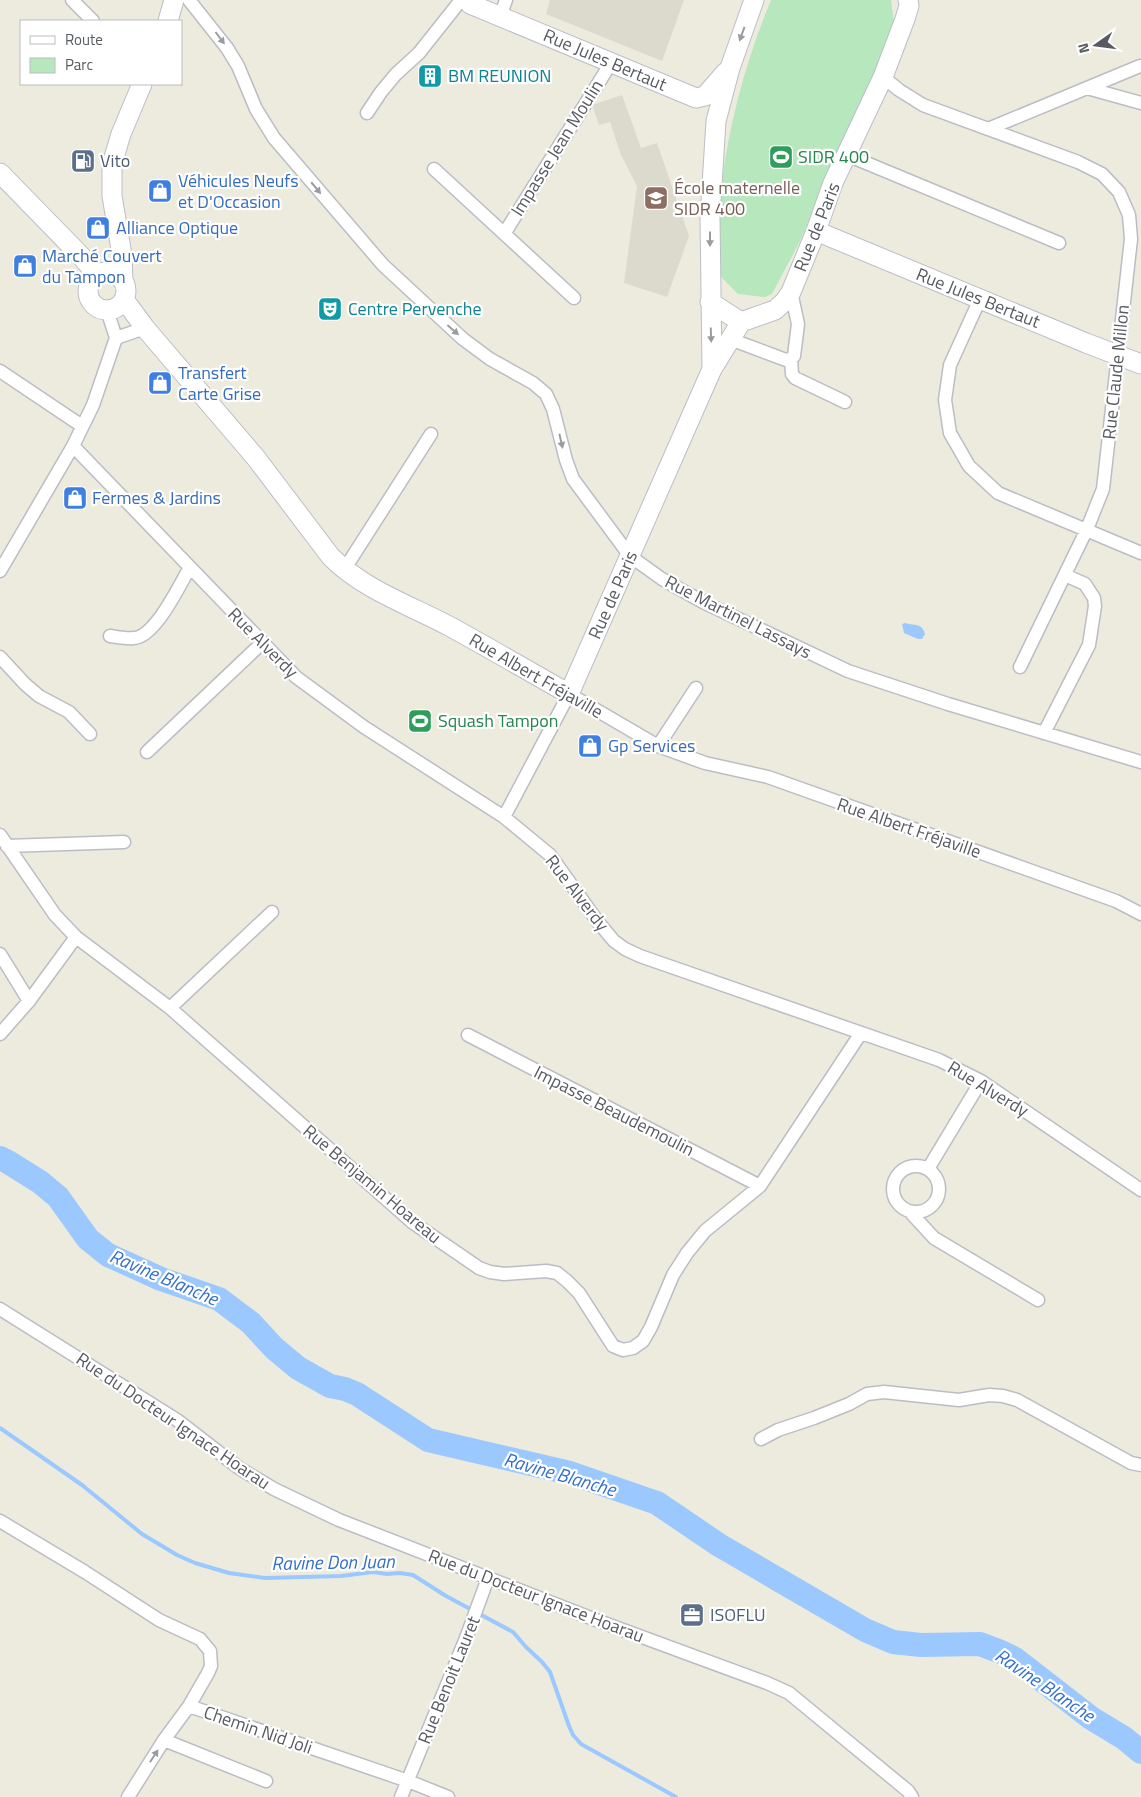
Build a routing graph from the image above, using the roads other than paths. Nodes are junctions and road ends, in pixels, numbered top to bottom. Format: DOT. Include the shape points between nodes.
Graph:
graph roads {
  1 [pos="72,0"];
  2 [pos="174,0"];
  3 [pos="189,0"];
  4 [pos="754,0"];
  5 [pos="908,0"];
  6 [pos="464,1"];
  7 [pos="502,12"];
  8 [pos="92,20"];
  9 [pos="168,20"];
  10 [pos="610,64"];
  11 [pos="1140,66"];
  12 [pos="730,68"];
  13 [pos="883,77"];
  14 [pos="142,85"];
  15 [pos="1087,88"];
  16 [pos="1141,103"];
  17 [pos="366,113"];
  18 [pos="716,121"];
  19 [pos="988,129"];
  20 [pos="847,155"];
  21 [pos="434,170"];
  22 [pos="0,173"];
  23 [pos="816,231"];
  24 [pos="504,234"];
  25 [pos="1059,243"];
  26 [pos="109,275"];
  27 [pos="791,292"];
  28 [pos="574,298"];
  29 [pos="980,299"];
  30 [pos="710,302"];
  31 [pos="115,306"];
  32 [pos="740,322"];
  33 [pos="145,328"];
  34 [pos="118,337"];
  35 [pos="730,339"];
  36 [pos="1118,355"];
  37 [pos="791,359"];
  38 [pos="1141,364"];
  39 [pos="712,369"];
  40 [pos="0,371"];
  41 [pos="845,402"];
  42 [pos="82,426"];
  43 [pos="431,434"];
  44 [pos="73,446"];
  45 [pos="1087,529"];
  46 [pos="1141,553"];
  47 [pos="630,556"];
  48 [pos="190,569"];
  49 [pos="344,570"];
  50 [pos="0,571"];
  51 [pos="1065,575"];
  52 [pos="110,636"];
  53 [pos="262,643"];
  54 [pos="0,657"];
  55 [pos="1020,667"];
  56 [pos="696,688"];
  57 [pos="569,694"];
  58 [pos="1044,733"];
  59 [pos="90,734"];
  60 [pos="658,746"];
  61 [pos="147,752"];
  62 [pos="1141,762"];
  63 [pos="504,817"];
  64 [pos="0,835"];
  65 [pos="124,842"];
  66 [pos="7,846"];
  67 [pos="272,912"];
  68 [pos="1141,914"];
  69 [pos="76,938"];
  70 [pos="0,954"];
  71 [pos="29,1001"];
  72 [pos="170,1008"];
  73 [pos="860,1033"];
  74 [pos="0,1034"];
  75 [pos="468,1035"];
  76 [pos="981,1081"];
  77 [pos="928,1169"];
  78 [pos="760,1186"];
  79 [pos="1141,1190"];
  80 [pos="911,1212"];
  81 [pos="1038,1300"];
  82 [pos="0,1309"];
  83 [pos="761,1439"];
  84 [pos="1141,1465"];
  85 [pos="0,1521"];
  86 [pos="488,1578"];
  87 [pos="189,1706"];
  88 [pos="164,1740"];
  89 [pos="266,1781"];
  90 [pos="408,1781"];
  91 [pos="128,1797"];
  92 [pos="401,1797"];
  93 [pos="448,1797"];
  94 [pos="912,1797"];
  1 -- 8 [label="street"];
  2 -- 9 [label="street"];
  3 -- 47 [label="street, Rue Martinel Lassays, one-way" via="238,66 256,110 269,131 383,264 463,339 490,359 533,382 546,394 573,479"];
  4 -- 12 [label="street, Rue de Paris, one-way"];
  5 -- 13 [label="street, Rue de Paris" via="905,19"];
  6 -- 7 [label="street, Rue Jules Bertaut"];
  6 -- 17 [label="street" via="419,53 396,74"];
  7 -- 10 [label="street, Rue Jules Bertaut"];
  10 -- 12 [label="street, Rue Jules Bertaut" via="696,98 705,96"];
  10 -- 18 [label="street, Rue Jules Bertaut"];
  10 -- 24 [label="street, Impasse Jean Moulin"];
  11 -- 15 [label="street"];
  12 -- 18 [label="street, Rue de Paris"];
  13 -- 19 [label="street, Rue Claude Millon" via="923,105"];
  13 -- 20 [label="street, Rue de Paris"];
  14 -- 26 [label="street" via="112,164 112,196 122,255"];
  15 -- 16 [label="street"];
  15 -- 19 [label="street"];
  18 -- 30 [label="street, Rue de Paris, one-way" via="710,217"];
  19 -- 36 [label="street, Rue Claude Millon" via="1078,162 1102,174 1119,192 1130,214 1131,240"];
  20 -- 23 [label="street, Rue de Paris"];
  20 -- 25 [label="street"];
  21 -- 24 [label="street, Impasse Jean Moulin"];
  22 -- 26 [label="street" via="93,270"];
  23 -- 27 [label="street, Rue de Paris"];
  23 -- 29 [label="street, Rue Jules Bertaut"];
  24 -- 28 [label="street, Impasse Jean Moulin"];
  26 -- 31 [label="street" via="126,287 126,294"];
  26 -- 31 [label="street" via="88,287 90,300 97,307"];
  27 -- 32 [label="street, Rue de Paris" via="775,310"];
  27 -- 37 [label="street" via="798,324"];
  29 -- 36 [label="street, Rue Jules Bertaut"];
  29 -- 45 [label="street" via="950,365 945,400 950,433 969,466 998,492"];
  30 -- 32 [label="street"];
  30 -- 39 [label="street, Rue de Paris, one-way"];
  31 -- 33 [label="street, Rue Albert Fréjaville"];
  31 -- 34 [label="street"];
  32 -- 35 [label="street, Rue de Paris"];
  33 -- 34 [label="street"];
  33 -- 49 [label="street, Rue Albert Fréjaville" via="256,458"];
  34 -- 42 [label="street"];
  35 -- 37 [label="street" via="786,360"];
  35 -- 39 [label="street, Rue de Paris"];
  36 -- 38 [label="street, Rue Jules Bertaut"];
  36 -- 45 [label="street, Rue Claude Millon" via="1103,489"];
  37 -- 41 [label="street" via="795,378"];
  39 -- 47 [label="street, Rue de Paris"];
  40 -- 42 [label="street"];
  42 -- 44 [label="street"];
  43 -- 49 [label="street"];
  44 -- 48 [label="street, Rue Alverdy"];
  44 -- 50 [label="street"];
  45 -- 46 [label="street"];
  45 -- 51 [label="street, Rue Claude Millon"];
  47 -- 57 [label="street, Rue de Paris"];
  47 -- 58 [label="street, Rue Martinel Lassays" via="703,602 848,672"];
  48 -- 52 [label="street" via="145,634 135,638"];
  48 -- 53 [label="street, Rue Alverdy"];
  49 -- 57 [label="street, Rue Albert Fréjaville"];
  51 -- 55 [label="street, Rue Claude Millon"];
  51 -- 58 [label="street" via="1085,584 1095,606 1089,644"];
  53 -- 61 [label="street"];
  53 -- 63 [label="street, Rue Alverdy" via="296,677 364,726"];
  54 -- 59 [label="street" via="39,696 69,712"];
  56 -- 60 [label="street"];
  57 -- 60 [label="street, Rue Albert Fréjaville"];
  57 -- 63 [label="street, Rue de Paris"];
  58 -- 62 [label="street, Rue Martinel Lassays"];
  60 -- 68 [label="street, Rue Albert Fréjaville" via="705,763 768,777 1116,901"];
  63 -- 73 [label="street, Rue Alverdy" via="550,856 598,922 614,941 626,949"];
  64 -- 66 [label="street, Rue Benjamin Hoareau"];
  65 -- 66 [label="street"];
  66 -- 69 [label="street, Rue Benjamin Hoareau" via="54,915"];
  67 -- 72 [label="street"];
  69 -- 71 [label="street"];
  69 -- 72 [label="street, Rue Benjamin Hoareau"];
  70 -- 71 [label="street"];
  71 -- 74 [label="street"];
  72 -- 78 [label="street, Rue Benjamin Hoareau" via="412,1222 479,1268 490,1272 546,1270 557,1274 579,1293 613,1346 623,1350 633,1348 643,1340 673,1275 705,1231"];
  73 -- 76 [label="street, Rue Alverdy" via="939,1060"];
  73 -- 78 [label="street, Rue Benjamin Hoareau"];
  75 -- 78 [label="street, Impasse Beaudemoulin"];
  76 -- 77 [label="street"];
  76 -- 79 [label="street, Rue Alverdy"];
  77 -- 80 [label="street" via="939,1184 938,1198 932,1208"];
  77 -- 80 [label="street" via="911,1166 896,1177 893,1195 901,1208"];
  80 -- 81 [label="street" via="934,1238"];
  82 -- 86 [label="street, Rue du Docteur Ignace Hoarau" via="177,1420 239,1468 274,1488 339,1520"];
  83 -- 84 [label="street" via="866,1394 884,1392 958,1400 989,1395 1017,1400"];
  85 -- 87 [label="street, Chemin Nid Joli" via="159,1620 206,1644 211,1666"];
  86 -- 90 [label="street, Rue Benoit Lauret"];
  86 -- 94 [label="street, Rue du Docteur Ignace Hoarau" via="788,1693"];
  87 -- 88 [label="street"];
  87 -- 90 [label="street, Chemin Nid Joli"];
  88 -- 89 [label="street"];
  91 -- 88 [label="street, one-way"];
  90 -- 92 [label="street, Rue Benoit Lauret"];
  90 -- 93 [label="street, Chemin Nid Joli"];
}
